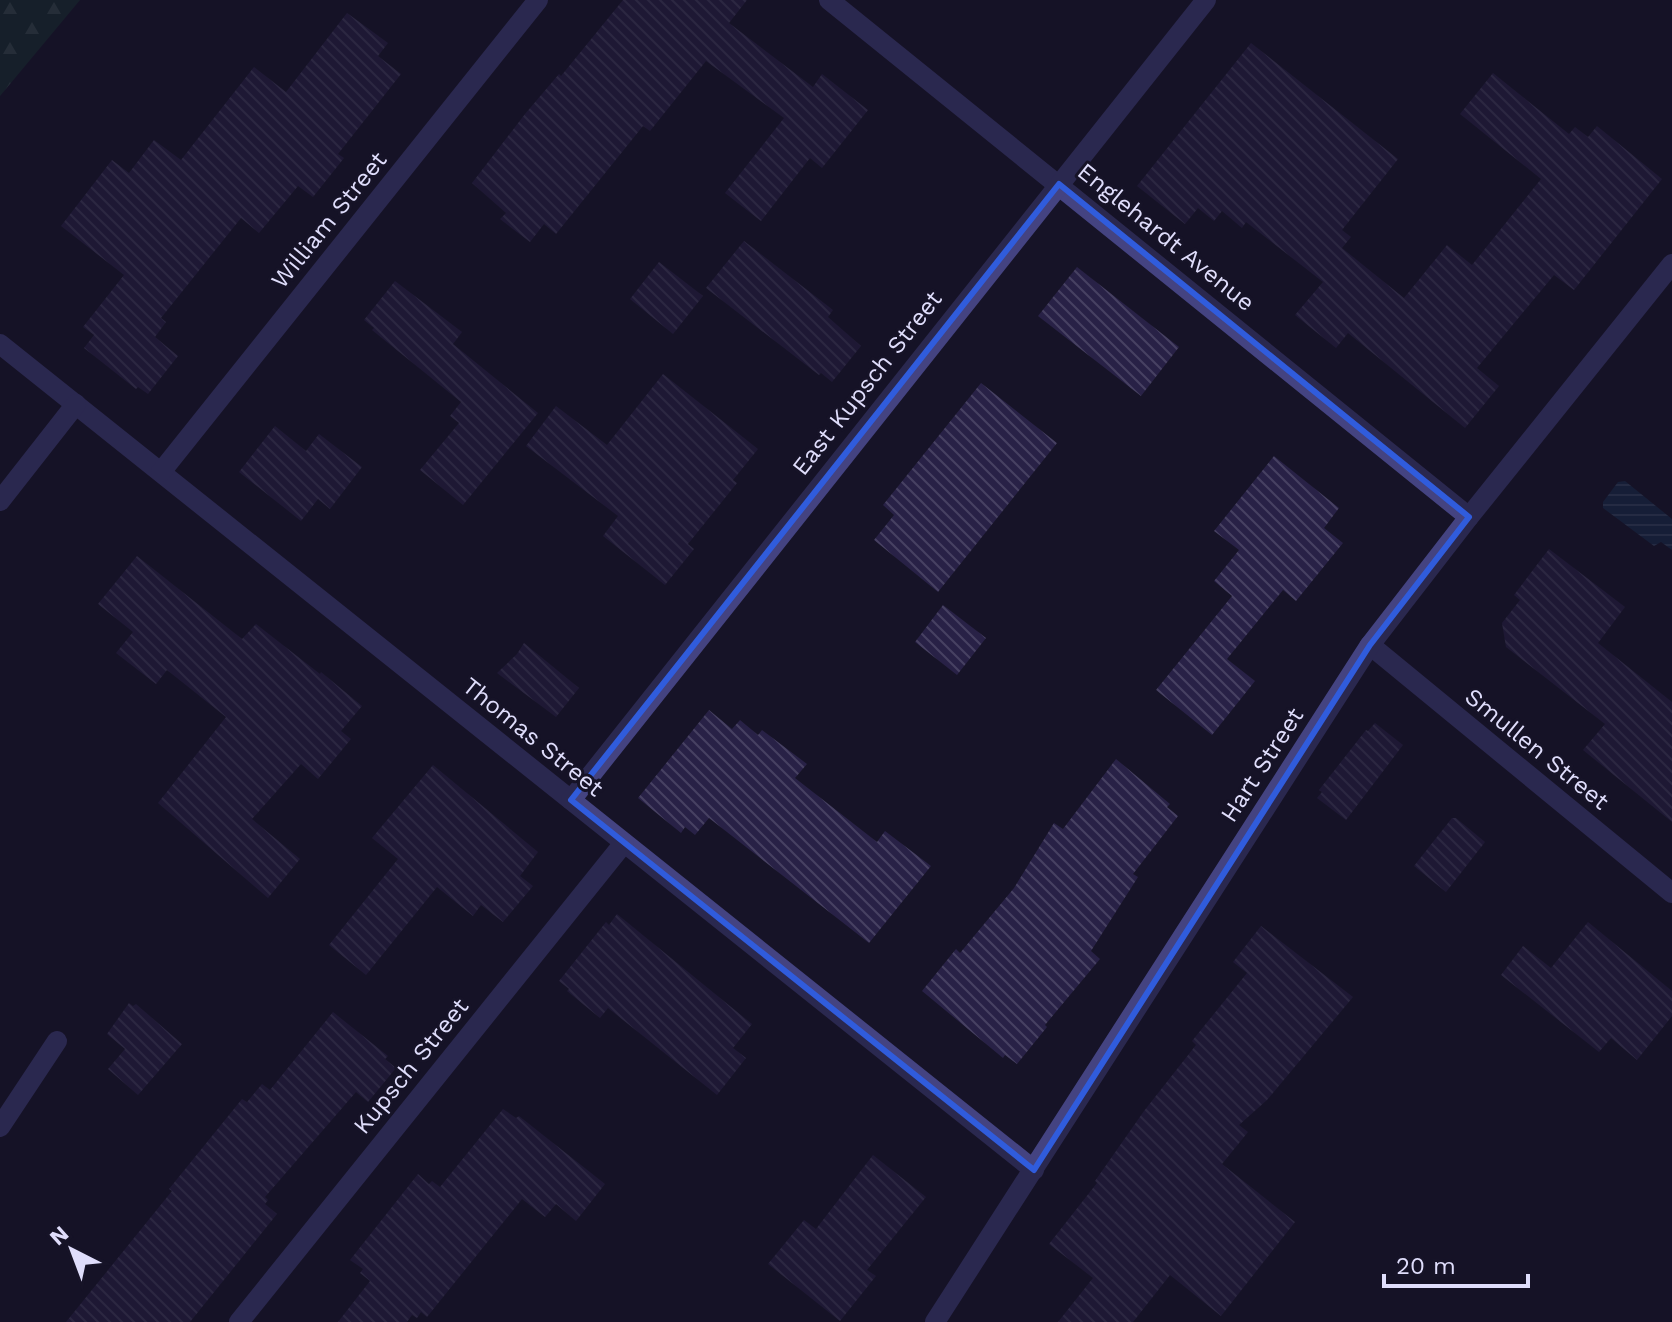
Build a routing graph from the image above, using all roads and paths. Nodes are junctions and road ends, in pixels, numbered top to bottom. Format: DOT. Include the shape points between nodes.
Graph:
graph roads {
  1 [pos="538,0"];
  2 [pos="829,0"];
  3 [pos="1206,0"];
  4 [pos="1059,184"];
  5 [pos="1672,264"];
  6 [pos="0,344"];
  7 [pos="76,404"];
  8 [pos="161,472"];
  9 [pos="0,501"];
  10 [pos="1469,517"];
  11 [pos="1370,645"];
  12 [pos="571,800"];
  13 [pos="624,843"];
  14 [pos="1672,893"];
  15 [pos="57,1041"];
  16 [pos="0,1127"];
  17 [pos="1034,1170"];
  18 [pos="239,1322"];
  19 [pos="935,1322"];
  1 -- 8 [label="street, William Street"];
  2 -- 4 [label="street, Englehardt Avenue"];
  3 -- 4 [label="street, East Kupsch Street"];
  4 -- 10 [label="street, Englehardt Avenue"];
  4 -- 12 [label="street, East Kupsch Street"];
  5 -- 10 [label="street, Hart Street"];
  6 -- 7 [label="street, Thomas Street"];
  7 -- 8 [label="street, Thomas Street"];
  7 -- 9 [label="street"];
  8 -- 12 [label="street, Thomas Street"];
  10 -- 11 [label="street, Hart Street"];
  11 -- 14 [label="street, Smullen Street"];
  11 -- 17 [label="street, Hart Street"];
  12 -- 13 [label="street, Thomas Street"];
  13 -- 17 [label="street, Thomas Street"];
  13 -- 18 [label="street, Kupsch Street"];
  15 -- 16 [label="street"];
  17 -- 19 [label="street, Hart Street"];
}
